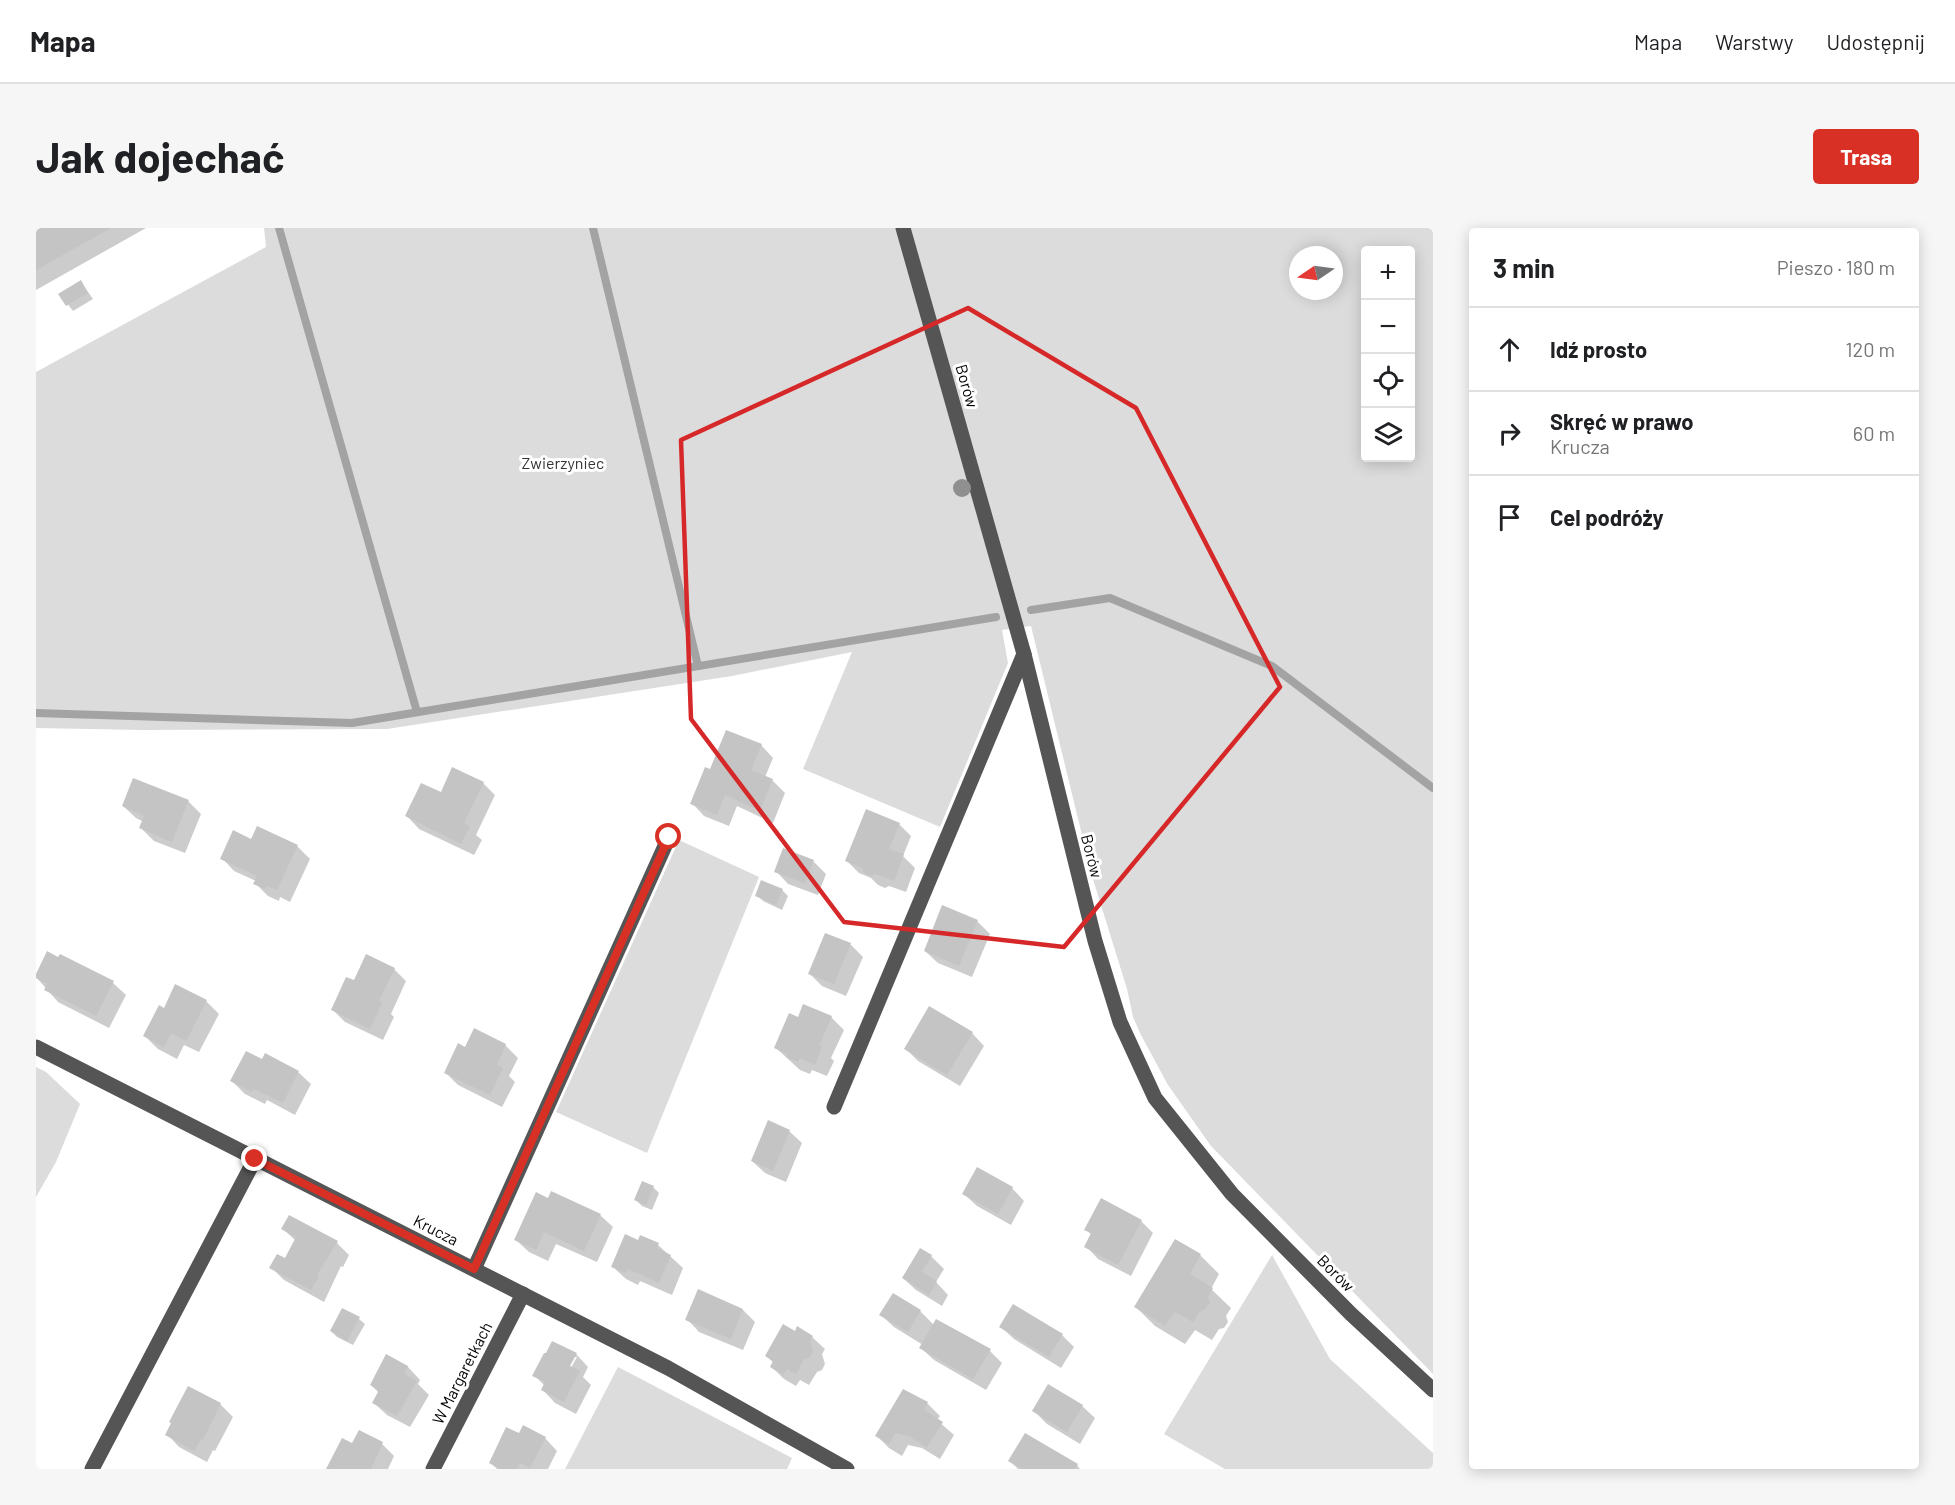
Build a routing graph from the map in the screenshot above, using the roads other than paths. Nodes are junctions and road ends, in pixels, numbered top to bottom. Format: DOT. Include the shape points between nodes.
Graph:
graph roads {
  1 [pos="903,228"];
  2 [pos="1024,654"];
  3 [pos="669,837"];
  4 [pos="36,1047"];
  5 [pos="834,1107"];
  6 [pos="255,1159"];
  7 [pos="474,1269"];
  8 [pos="523,1294"];
  9 [pos="1433,1390"];
  10 [pos="92,1469"];
  11 [pos="433,1469"];
  12 [pos="847,1469"];
  1 -- 2 [label="street, Borów"];
  2 -- 5 [label="street"];
  2 -- 9 [label="street, Borów" via="1095,941 1120,1022 1155,1098 1232,1194"];
  3 -- 7 [label="street"];
  4 -- 6 [label="street, Krucza"];
  6 -- 7 [label="street, Krucza"];
  6 -- 10 [label="street"];
  7 -- 8 [label="street, Krucza"];
  8 -- 11 [label="street, W Margaretkach"];
  8 -- 12 [label="street, Krucza" via="668,1368"];
}
